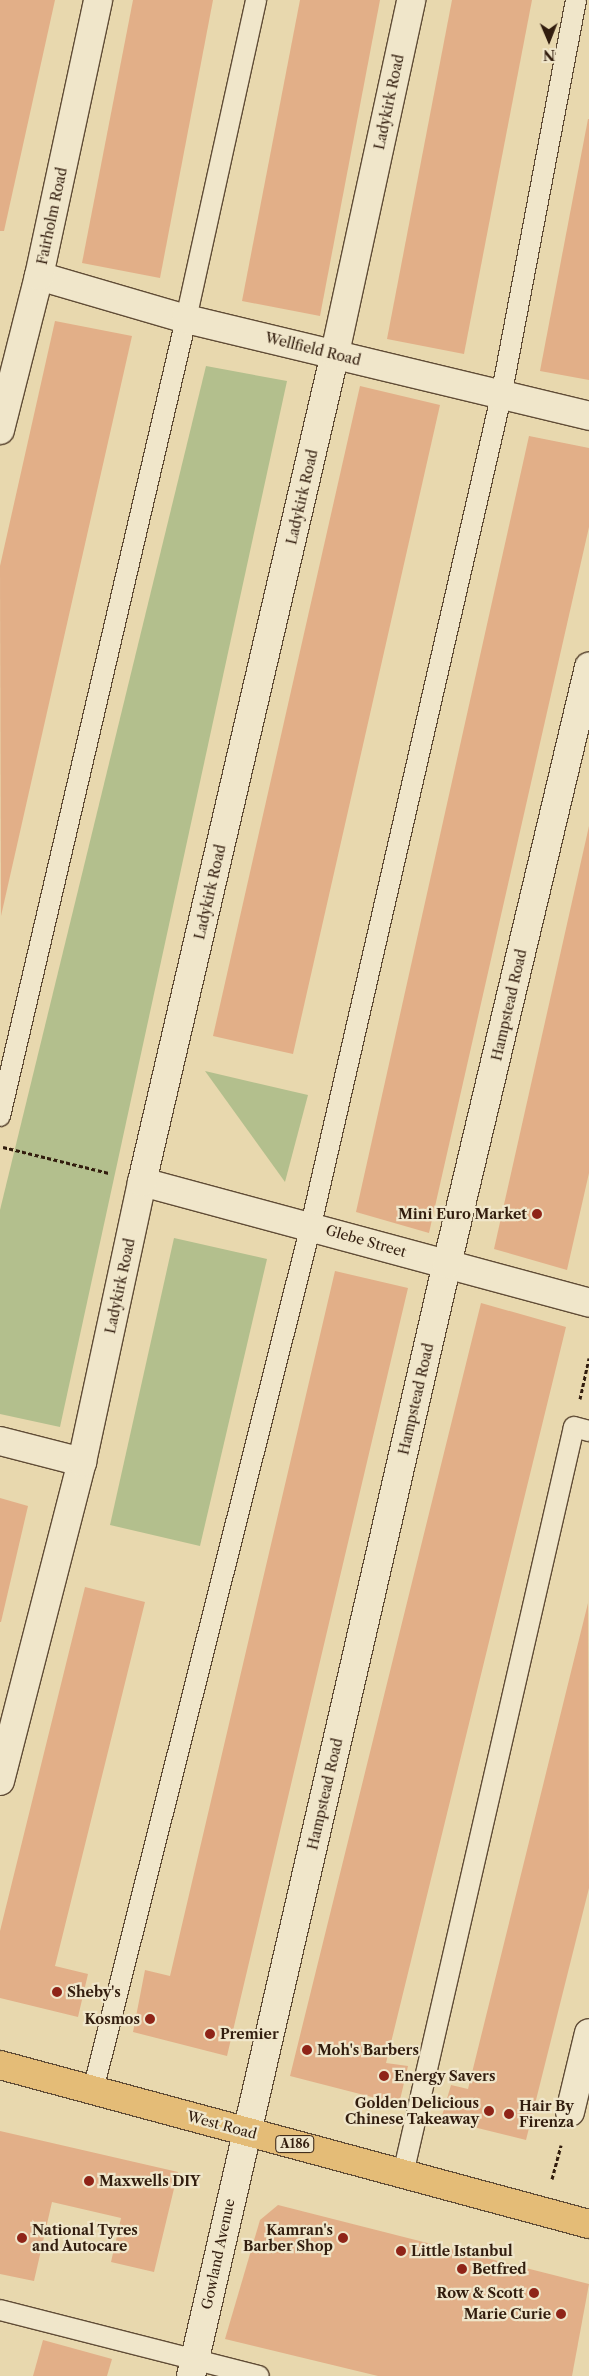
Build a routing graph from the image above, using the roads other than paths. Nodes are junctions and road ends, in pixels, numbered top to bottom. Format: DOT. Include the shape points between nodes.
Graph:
graph roads {
  1 [pos="98,0"];
  2 [pos="256,0"];
  3 [pos="411,0"];
  4 [pos="576,0"];
  5 [pos="39,276"];
  6 [pos="186,319"];
  7 [pos="335,353"];
  8 [pos="502,397"];
  9 [pos="589,416"];
  10 [pos="0,430"];
  11 [pos="589,667"];
  12 [pos="0,1116"];
  13 [pos="142,1182"];
  14 [pos="311,1225"];
  15 [pos="447,1264"];
  16 [pos="589,1303"];
  17 [pos="582,1429"];
  18 [pos="0,1441"];
  19 [pos="82,1462"];
  20 [pos="0,1781"];
  21 [pos="589,2034"];
  22 [pos="0,2065"];
  23 [pos="94,2090"];
  24 [pos="570,2112"];
  25 [pos="245,2131"];
  26 [pos="403,2174"];
  27 [pos="589,2224"];
  28 [pos="0,2310"];
  29 [pos="193,2368"];
  30 [pos="259,2376"];
  1 -- 5 [label="street, Fairholm Road"];
  2 -- 6 [label="lane"];
  3 -- 7 [label="street, Ladykirk Road"];
  4 -- 8 [label="lane"];
  5 -- 6 [label="street, Wellfield Road"];
  5 -- 10 [label="street, Fairholm Road"];
  6 -- 7 [label="street, Wellfield Road"];
  6 -- 12 [label="lane"];
  7 -- 8 [label="street, Wellfield Road"];
  7 -- 13 [label="street, Ladykirk Road"];
  8 -- 9 [label="street, Wellfield Road"];
  8 -- 14 [label="lane"];
  11 -- 15 [label="street, Hampstead Road"];
  13 -- 14 [label="street, Glebe Street"];
  13 -- 19 [label="street, Ladykirk Road"];
  14 -- 15 [label="street, Glebe Street"];
  14 -- 23 [label="lane"];
  15 -- 16 [label="street, Glebe Street"];
  15 -- 25 [label="street, Hampstead Road"];
  17 -- 26 [label="lane"];
  18 -- 19 [label="street"];
  19 -- 20 [label="street, Ladykirk Road"];
  21 -- 24 [label="street"];
  22 -- 23 [label="main road, West Road / A186"];
  23 -- 25 [label="main road, West Road / A186"];
  25 -- 26 [label="main road, West Road / A186"];
  25 -- 29 [label="street, Gowland Avenue"];
  26 -- 27 [label="main road, West Road / A186"];
  28 -- 29 [label="lane"];
  29 -- 30 [label="lane"];
}
